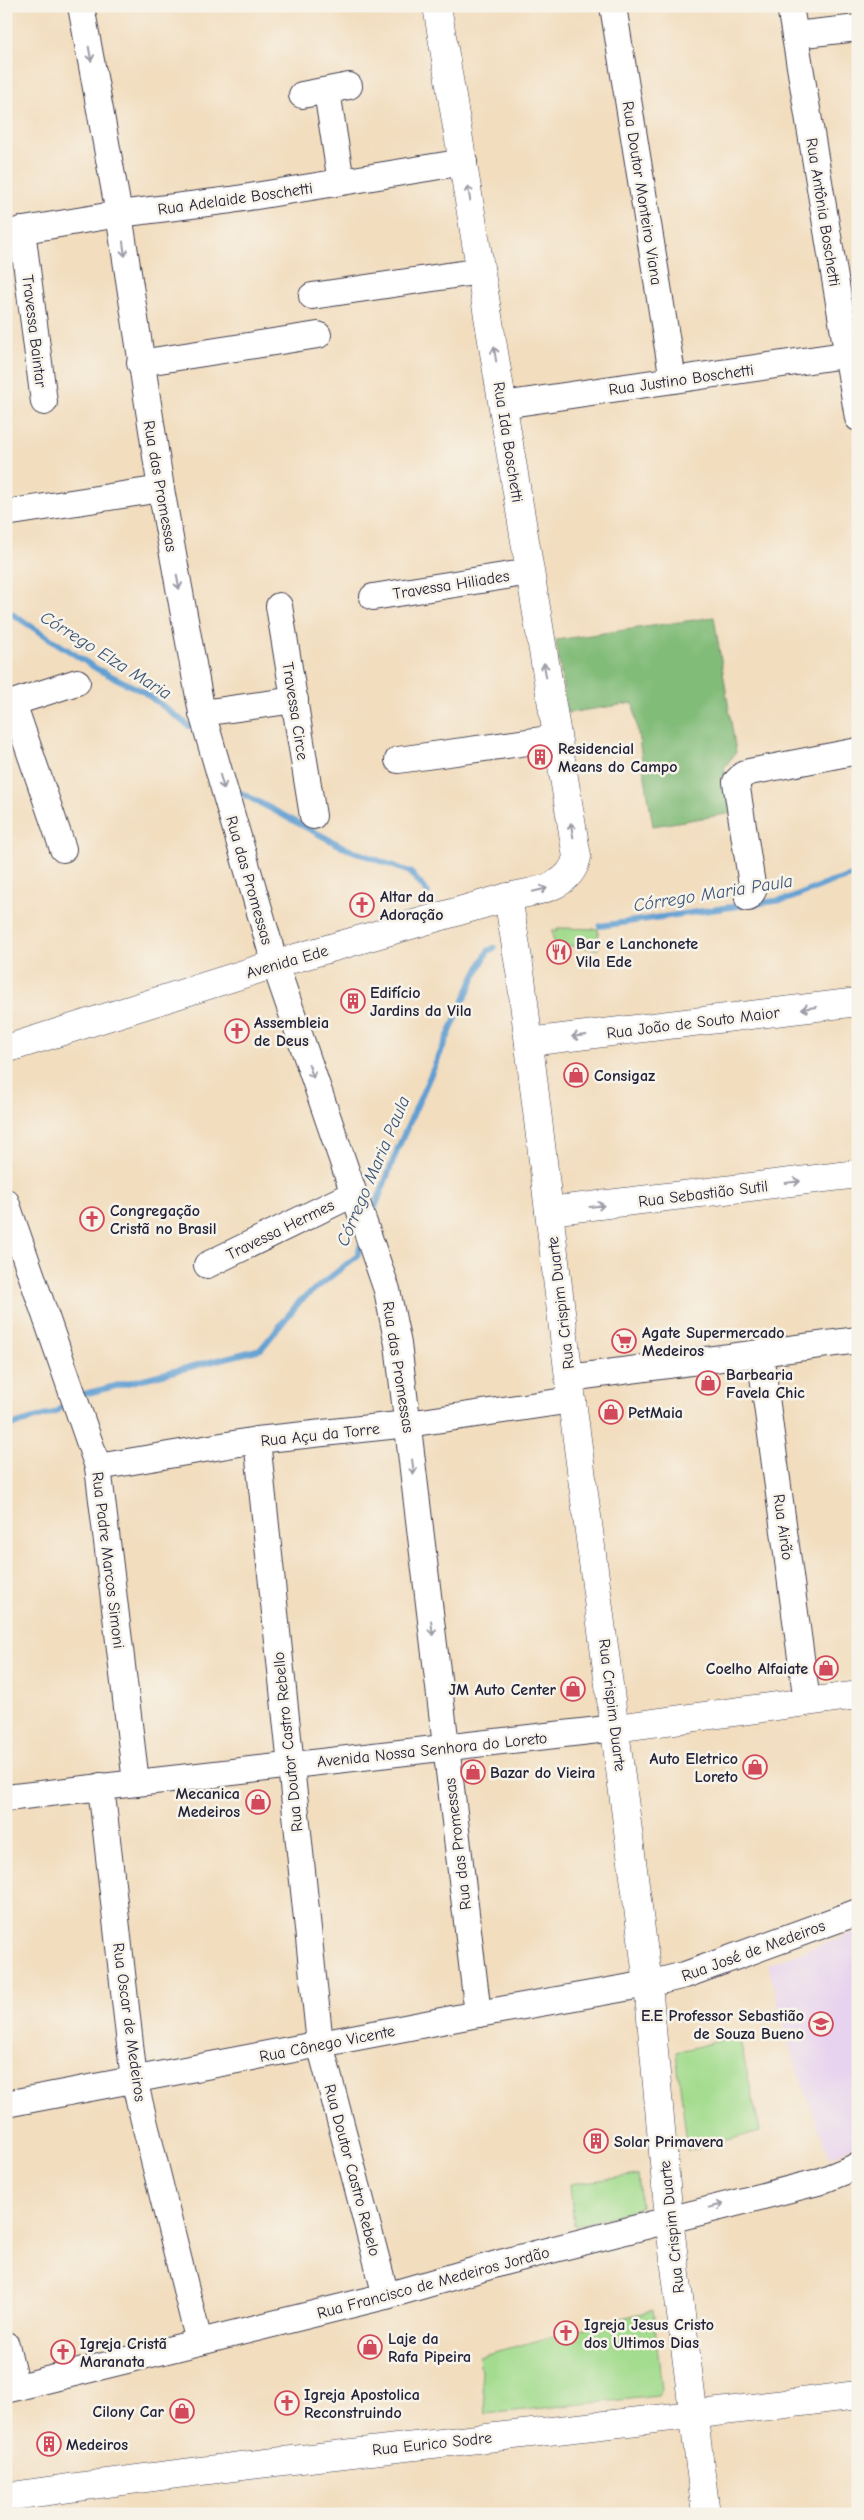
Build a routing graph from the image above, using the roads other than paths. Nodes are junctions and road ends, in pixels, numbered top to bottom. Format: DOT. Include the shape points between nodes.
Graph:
graph roads {
  1 [pos="81,6"];
  2 [pos="437,6"];
  3 [pos="613,6"];
  4 [pos="790,6"];
  5 [pos="858,28"];
  6 [pos="795,35"];
  7 [pos="326,91"];
  8 [pos="464,162"];
  9 [pos="341,182"];
  10 [pos="119,214"];
  11 [pos="14,232"];
  12 [pos="481,271"];
  13 [pos="312,296"];
  14 [pos="318,335"];
  15 [pos="853,354"];
  16 [pos="140,363"];
  17 [pos="673,380"];
  18 [pos="44,402"];
  19 [pos="503,405"];
  20 [pos="858,418"];
  21 [pos="161,489"];
  22 [pos="6,513"];
  23 [pos="530,572"];
  24 [pos="373,597"];
  25 [pos="280,606"];
  26 [pos="77,682"];
  27 [pos="295,700"];
  28 [pos="10,704"];
  29 [pos="202,713"];
  30 [pos="556,738"];
  31 [pos="858,751"];
  32 [pos="398,760"];
  33 [pos="313,816"];
  34 [pos="63,850"];
  35 [pos="568,876"];
  36 [pos="508,897"];
  37 [pos="748,898"];
  38 [pos="275,964"];
  39 [pos="858,1002"];
  40 [pos="528,1042"];
  41 [pos="6,1049"];
  42 [pos="858,1174"];
  43 [pos="353,1194"];
  44 [pos="6,1202"];
  45 [pos="549,1211"];
  46 [pos="207,1265"];
  47 [pos="858,1340"];
  48 [pos="760,1353"];
  49 [pos="571,1389"];
  50 [pos="408,1424"];
  51 [pos="257,1440"];
  52 [pos="98,1467"];
  53 [pos="858,1695"];
  54 [pos="807,1702"];
  55 [pos="616,1728"];
  56 [pos="445,1747"];
  57 [pos="289,1765"];
  58 [pos="136,1782"];
  59 [pos="101,1786"];
  60 [pos="6,1798"];
  61 [pos="858,1912"];
  62 [pos="648,1984"];
  63 [pos="478,2014"];
  64 [pos="320,2044"];
  65 [pos="134,2080"];
  66 [pos="6,2104"];
  67 [pos="858,2166"];
  68 [pos="669,2219"];
  69 [pos="386,2296"];
  70 [pos="198,2342"];
  71 [pos="6,2345"];
  72 [pos="11,2388"];
  73 [pos="858,2395"];
  74 [pos="694,2415"];
  75 [pos="6,2497"];
  76 [pos="706,2514"];
  1 -- 10 [label="street, Rua das Promessas, one-way"];
  2 -- 8 [label="street, Rua Ida Boschetti"];
  3 -- 17 [label="street, Rua Doutor Monteiro Viana"];
  4 -- 6 [label="street, Rua Antônia Boschetti"];
  5 -- 6 [label="street"];
  6 -- 15 [label="street, Rua Antônia Boschetti"];
  7 -- 9 [label="street"];
  8 -- 9 [label="street, Rua Adelaide Boschetti"];
  12 -- 8 [label="street, Rua Ida Boschetti, one-way"];
  9 -- 10 [label="street, Rua Adelaide Boschetti"];
  10 -- 11 [label="street, Rua Adelaide Boschetti"];
  10 -- 16 [label="street, Rua das Promessas, one-way"];
  11 -- 18 [label="street, Travessa Baintar"];
  12 -- 13 [label="street"];
  19 -- 12 [label="street, Rua Ida Boschetti, one-way"];
  14 -- 16 [label="street"];
  15 -- 17 [label="street, Rua Justino Boschetti"];
  15 -- 20 [label="street, Rua Antônia Boschetti"];
  16 -- 21 [label="street, Rua das Promessas"];
  17 -- 19 [label="street, Rua Justino Boschetti"];
  19 -- 23 [label="street, Rua Ida Boschetti"];
  21 -- 22 [label="street"];
  21 -- 29 [label="street, Rua das Promessas, one-way"];
  23 -- 24 [label="street, Travessa Hiliades"];
  30 -- 23 [label="street, Rua Ida Boschetti, one-way"];
  25 -- 27 [label="street, Travessa Circe"];
  26 -- 28 [label="street"];
  27 -- 29 [label="street"];
  27 -- 33 [label="street, Travessa Circe"];
  28 -- 34 [label="street"];
  29 -- 38 [label="street, Rua das Promessas, one-way"];
  30 -- 32 [label="street"];
  35 -- 30 [label="street, Rua Ida Boschetti, one-way" via="577,856"];
  31 -- 37 [label="street" via="749,772 736,782 753,890"];
  36 -- 35 [label="street, Avenida Ede, one-way" via="547,888"];
  36 -- 38 [label="street, Avenida Ede"];
  36 -- 40 [label="street, Rua Crispim Duarte"];
  38 -- 41 [label="street, Avenida Ede"];
  38 -- 43 [label="street, Rua das Promessas, one-way"];
  39 -- 40 [label="street, Rua João de Souto Maior, one-way"];
  40 -- 45 [label="street, Rua Crispim Duarte"];
  45 -- 42 [label="street, Rua Sebastião Sutil, one-way"];
  43 -- 46 [label="street, Travessa Hermes"];
  43 -- 50 [label="street, Rua das Promessas" via="392,1310"];
  44 -- 52 [label="street, Rua Padre Marcos Simoni"];
  45 -- 49 [label="street, Rua Crispim Duarte"];
  47 -- 48 [label="street, Rua Açu da Torre"];
  48 -- 49 [label="street, Rua Açu da Torre"];
  48 -- 54 [label="street, Rua Airão"];
  49 -- 50 [label="street, Rua Açu da Torre"];
  49 -- 55 [label="street, Rua Crispim Duarte"];
  50 -- 51 [label="street, Rua Açu da Torre"];
  50 -- 56 [label="street, Rua das Promessas, one-way"];
  51 -- 52 [label="street, Rua Açu da Torre"];
  51 -- 57 [label="street, Rua Doutor Castro Rebello"];
  52 -- 58 [label="street, Rua Padre Marcos Simoni"];
  53 -- 54 [label="street, Avenida Nossa Senhora do Loreto"];
  54 -- 55 [label="street, Avenida Nossa Senhora do Loreto"];
  55 -- 56 [label="street, Avenida Nossa Senhora do Loreto"];
  55 -- 62 [label="street, Rua Crispim Duarte"];
  56 -- 57 [label="street, Avenida Nossa Senhora do Loreto"];
  56 -- 63 [label="street, Rua das Promessas"];
  57 -- 58 [label="street, Avenida Nossa Senhora do Loreto"];
  57 -- 64 [label="street, Rua Doutor Castro Rebello"];
  58 -- 59 [label="street, Avenida Nossa Senhora do Loreto"];
  59 -- 60 [label="street, Avenida Nossa Senhora do Loreto"];
  59 -- 65 [label="street, Rua Oscar de Medeiros"];
  61 -- 62 [label="street, Rua José de Medeiros" via="685,1975"];
  62 -- 63 [label="street, Rua Cônego Vicente"];
  62 -- 68 [label="street, Rua Crispim Duarte"];
  63 -- 64 [label="street, Rua Cônego Vicente"];
  64 -- 65 [label="street, Rua Cônego Vicente"];
  64 -- 69 [label="street, Rua Doutor Castro Rebelo"];
  65 -- 66 [label="street, Rua Cônego Vicente"];
  65 -- 70 [label="street, Rua Oscar de Medeiros"];
  68 -- 67 [label="street, Rua Francisco de Medeiros Jordão, one-way" via="818,2182"];
  68 -- 69 [label="street, Rua Francisco de Medeiros Jordão"];
  68 -- 74 [label="street, Rua Crispim Duarte"];
  69 -- 70 [label="street, Rua Francisco de Medeiros Jordão"];
  70 -- 72 [label="street, Rua Francisco de Medeiros Jordão"];
  71 -- 72 [label="street"];
  73 -- 74 [label="street, Rua Eurico Sodre"];
  74 -- 75 [label="street, Rua Eurico Sodre" via="348,2452"];
  74 -- 76 [label="street, Rua Crispim Duarte"];
}
